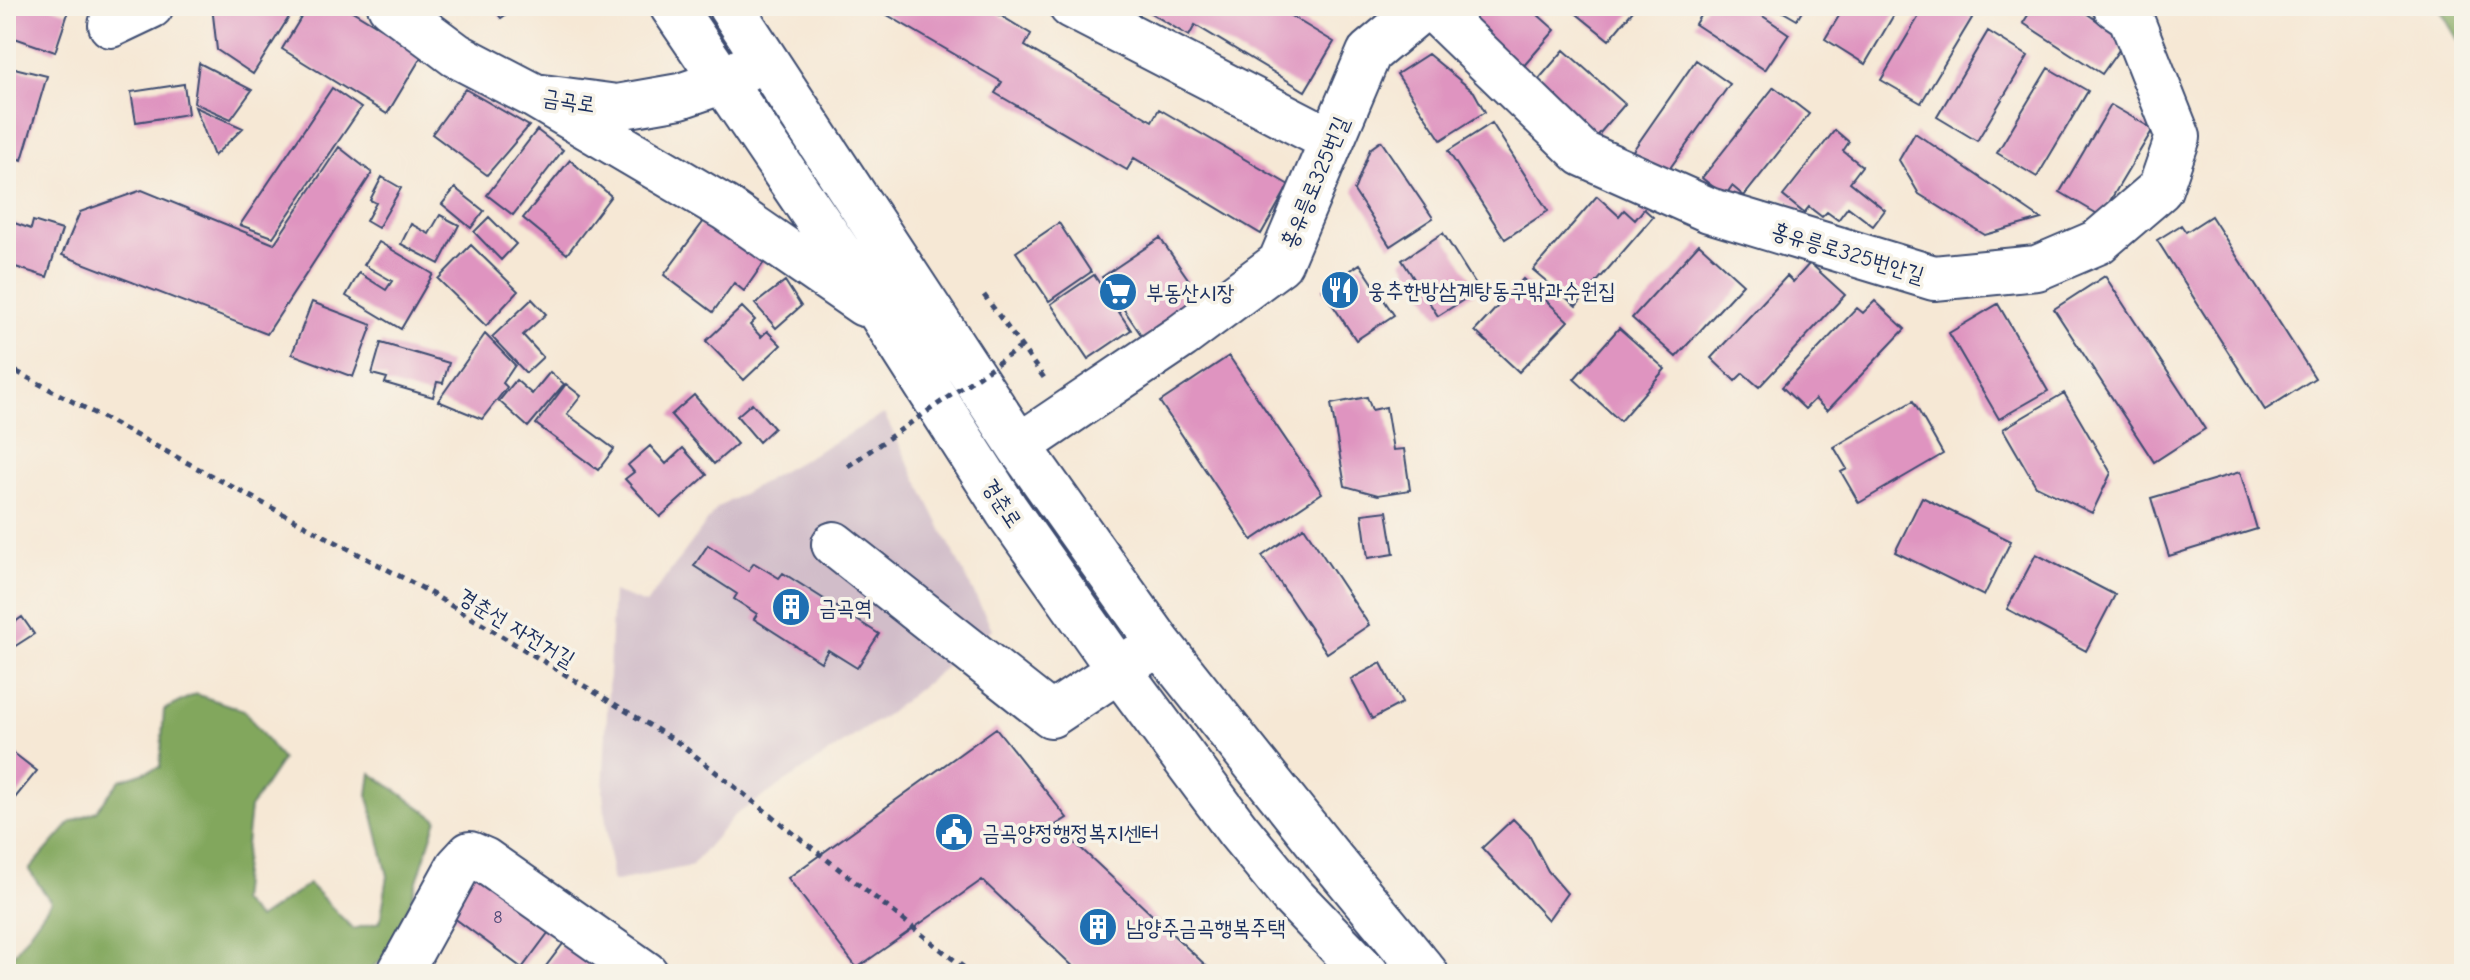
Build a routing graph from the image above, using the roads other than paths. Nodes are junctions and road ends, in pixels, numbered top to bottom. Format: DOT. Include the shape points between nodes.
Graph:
graph roads {
  1 [pos="151,6"];
  2 [pos="390,6"];
  3 [pos="672,6"];
  4 [pos="730,6"];
  5 [pos="1071,6"];
  6 [pos="1428,6"];
  7 [pos="2115,6"];
  8 [pos="111,25"];
  9 [pos="763,58"];
  10 [pos="724,81"];
  11 [pos="535,96"];
  12 [pos="1331,140"];
  13 [pos="883,317"];
  14 [pos="1019,446"];
  15 [pos="834,544"];
  16 [pos="1159,643"];
  17 [pos="1119,670"];
  18 [pos="399,974"];
  19 [pos="646,974"];
  20 [pos="1367,974"];
  21 [pos="1426,974"];
  1 -- 8 [label="street"];
  2 -- 11 [label="street, 금곡로" via="456,55"];
  3 -- 10 [label="street, 경춘로"];
  4 -- 9 [label="street, 경춘로"];
  5 -- 12 [label="street"];
  6 -- 7 [label="street, 홍유릉로325번안길" via="1583,154 1709,210 1934,278 2037,268 2098,242 2160,189 2178,137 2130,16"];
  6 -- 12 [label="street, 홍유릉로325번길" via="1369,53"];
  9 -- 10 [label="street, 금곡로"];
  9 -- 14 [label="street, 경춘로"];
  10 -- 11 [label="street, 금곡로" via="680,96 617,107"];
  10 -- 13 [label="street, 경춘로"];
  11 -- 13 [label="street" via="725,208"];
  12 -- 14 [label="street, 홍유릉로325번길" via="1280,263"];
  13 -- 17 [label="street, 경춘로" via="1007,511"];
  14 -- 16 [label="street, 경춘로"];
  15 -- 17 [label="street" via="1051,715"];
  16 -- 17 [label="street"];
  16 -- 21 [label="street, 경춘로"];
  17 -- 20 [label="street, 경춘로" via="1237,829"];
  18 -- 19 [label="street" via="470,854"];
}
